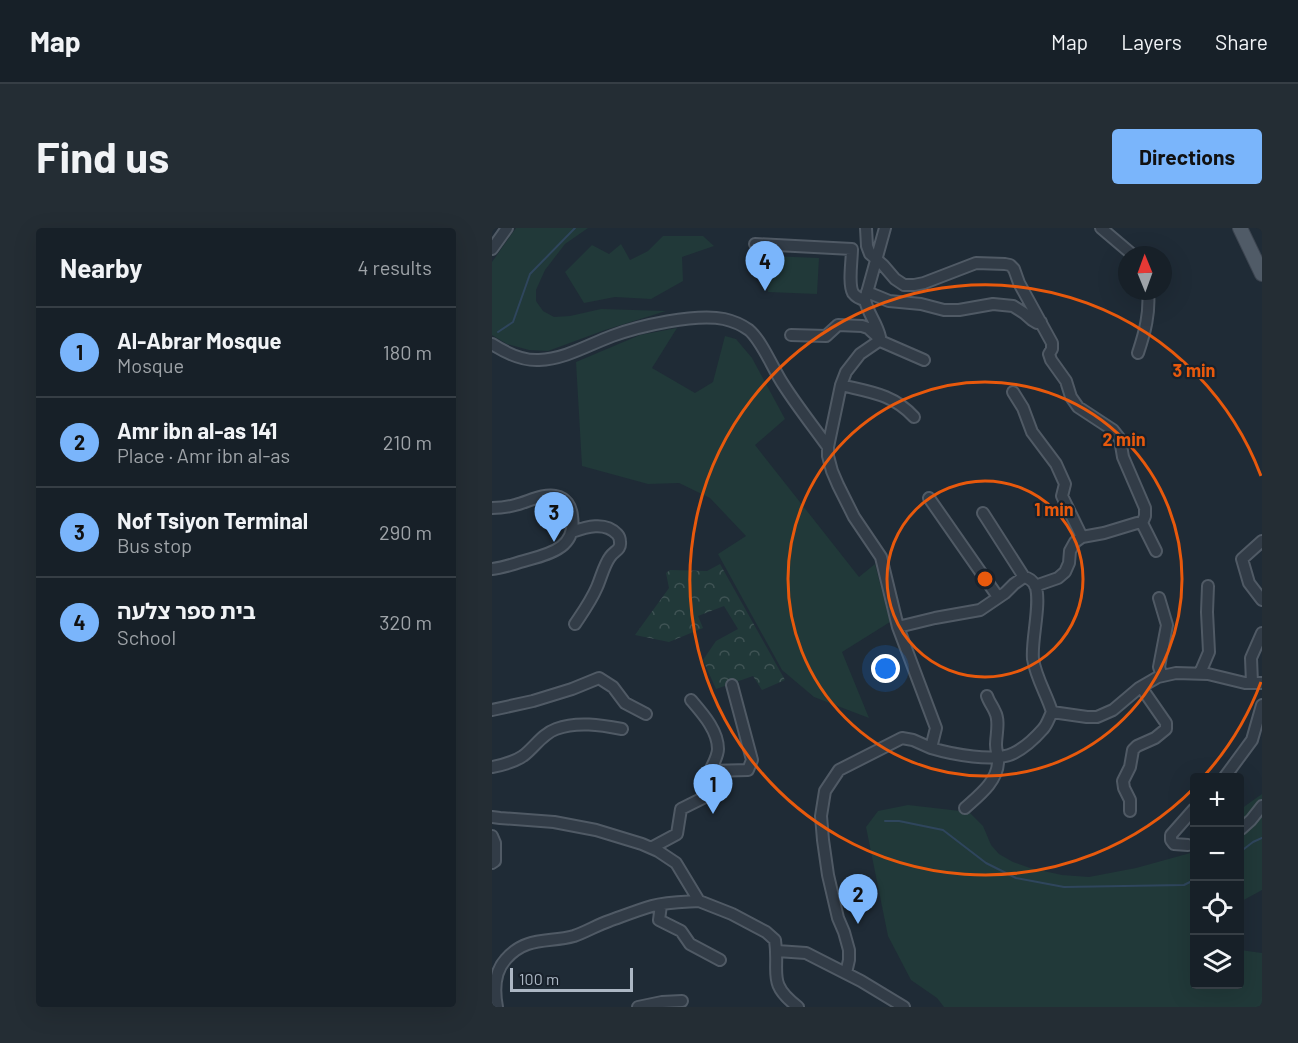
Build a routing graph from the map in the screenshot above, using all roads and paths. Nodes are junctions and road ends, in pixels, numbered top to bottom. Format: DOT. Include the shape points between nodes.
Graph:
graph roads {
  1 [pos="507,228"];
  2 [pos="866,228"];
  3 [pos="885,228"];
  4 [pos="1101,228"];
  5 [pos="1240,228"];
  6 [pos="756,244"];
  7 [pos="1122,246"];
  8 [pos="492,249"];
  9 [pos="876,259"];
  10 [pos="1262,274"];
  11 [pos="866,296"];
  12 [pos="1149,300"];
  13 [pos="1041,322"];
  14 [pos="791,335"];
  15 [pos="879,339"];
  16 [pos="492,344"];
  17 [pos="1138,353"];
  18 [pos="924,360"];
  19 [pos="841,385"];
  20 [pos="1013,392"];
  21 [pos="914,417"];
  22 [pos="828,447"];
  23 [pos="929,498"];
  24 [pos="492,508"];
  25 [pos="983,513"];
  26 [pos="1142,523"];
  27 [pos="572,532"];
  28 [pos="1082,537"];
  29 [pos="1262,541"];
  30 [pos="1156,551"];
  31 [pos="492,569"];
  32 [pos="1024,577"];
  33 [pos="1208,585"];
  34 [pos="1035,586"];
  35 [pos="998,597"];
  36 [pos="1160,598"];
  37 [pos="1262,600"];
  38 [pos="575,624"];
  39 [pos="898,627"];
  40 [pos="1262,633"];
  41 [pos="1200,673"];
  42 [pos="1162,676"];
  43 [pos="1257,683"];
  44 [pos="732,685"];
  45 [pos="1142,687"];
  46 [pos="987,696"];
  47 [pos="691,700"];
  48 [pos="1262,705"];
  49 [pos="492,710"];
  50 [pos="1052,712"];
  51 [pos="646,714"];
  52 [pos="622,729"];
  53 [pos="931,748"];
  54 [pos="998,756"];
  55 [pos="492,767"];
  56 [pos="710,771"];
  57 [pos="1227,773"];
  58 [pos="1262,806"];
  59 [pos="965,808"];
  60 [pos="1130,811"];
  61 [pos="1190,813"];
  62 [pos="492,817"];
  63 [pos="1243,827"];
  64 [pos="492,836"];
  65 [pos="1188,845"];
  66 [pos="651,848"];
  67 [pos="492,863"];
  68 [pos="699,901"];
  69 [pos="662,905"];
  70 [pos="777,951"];
  71 [pos="720,960"];
  72 [pos="846,973"];
  73 [pos="682,1001"];
  74 [pos="499,1005"];
  75 [pos="638,1007"];
  76 [pos="798,1007"];
  77 [pos="904,1007"];
  1 -- 8 [label="street"];
  2 -- 9 [label="street" via="868,250"];
  3 -- 9 [label="street"];
  4 -- 7 [label="street"];
  5 -- 10 [label="main road"];
  6 -- 11 [label="street" via="852,249 851,287 858,298"];
  9 -- 11 [label="street"];
  9 -- 13 [label="street" via="904,285 938,278 976,262 1010,265"];
  11 -- 13 [label="street" via="944,310 993,304 1013,306 1036,323"];
  11 -- 15 [label="street" via="867,310 877,324"];
  12 -- 17 [label="street"];
  13 -- 26 [label="street" via="1052,343 1051,360 1066,381 1071,397 1078,407 1120,439 1122,457 1145,508"];
  14 -- 15 [label="street" via="826,336 838,325 862,326"];
  15 -- 18 [label="street"];
  15 -- 19 [label="street" via="860,354"];
  16 -- 22 [label="street" via="521,358 552,359 656,324 710,317 731,321 756,337 783,384"];
  19 -- 21 [label="street" via="885,395"];
  19 -- 22 [label="street"];
  20 -- 28 [label="street" via="1032,432 1056,464 1065,484 1062,496"];
  22 -- 39 [label="street" via="838,485 854,518 881,557"];
  23 -- 35 [label="street"];
  24 -- 27 [label="street" via="557,496 570,505"];
  25 -- 32 [label="street"];
  26 -- 28 [label="street"];
  26 -- 30 [label="street"];
  27 -- 31 [label="street" via="556,551"];
  27 -- 38 [label="street" via="604,527 617,534 621,544 610,556"];
  28 -- 34 [label="street" via="1070,551 1065,572"];
  29 -- 37 [label="street" via="1242,559 1249,584"];
  32 -- 34 [label="street" via="1030,578"];
  32 -- 35 [label="street"];
  33 -- 41 [label="street" via="1209,652"];
  34 -- 50 [label="street" via="1033,659"];
  35 -- 39 [label="street" via="980,610"];
  36 -- 42 [label="street" via="1167,625 1159,667"];
  39 -- 53 [label="street" via="936,728"];
  40 -- 43 [label="street" via="1251,658"];
  41 -- 42 [label="street"];
  41 -- 43 [label="street"];
  42 -- 45 [label="street"];
  44 -- 56 [label="street" via="752,759 748,770"];
  45 -- 50 [label="street" via="1113,710 1097,717"];
  45 -- 60 [label="street" via="1166,729 1132,750 1123,781"];
  46 -- 54 [label="street" via="997,718"];
  47 -- 56 [label="street" via="717,737 718,751"];
  48 -- 57 [label="street" via="1252,740"];
  49 -- 51 [label="street" via="533,701 599,678 613,687 625,703"];
  50 -- 54 [label="street" via="1044,728 1028,742 1013,754"];
  52 -- 55 [label="street" via="577,725 555,729 523,756"];
  53 -- 54 [label="street" via="980,757"];
  53 -- 72 [label="street" via="902,738 839,770 825,790 823,840 832,895 849,950"];
  54 -- 59 [label="street" via="992,781"];
  56 -- 66 [label="street" via="705,797 681,809 677,834"];
  58 -- 63 [label="street"];
  61 -- 65 [label="street" via="1171,835 1174,844"];
  62 -- 66 [label="street" via="596,830"];
  64 -- 67 [label="street"];
  66 -- 68 [label="street" via="676,863"];
  68 -- 69 [label="street"];
  68 -- 70 [label="street" via="766,932 775,940"];
  69 -- 71 [label="street" via="659,920 681,931 690,944"];
  69 -- 74 [label="street" via="577,935 523,945 501,966 494,992"];
  70 -- 72 [label="street" via="806,953"];
  70 -- 76 [label="street" via="776,979 780,990"];
  72 -- 77 [label="street"];
  73 -- 75 [label="street"];
}
